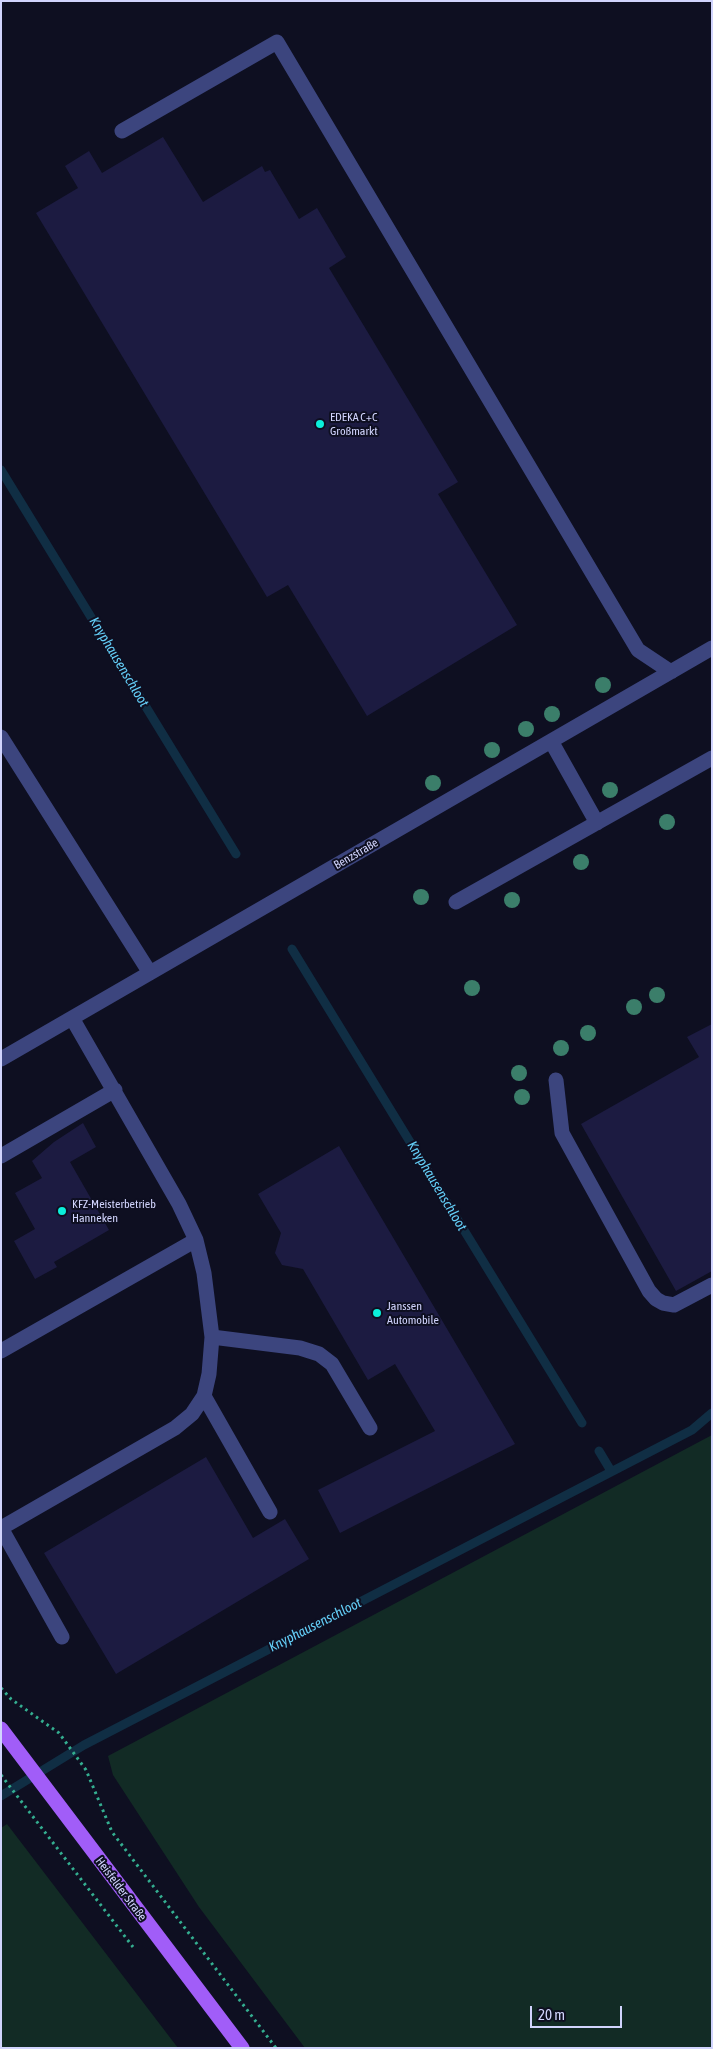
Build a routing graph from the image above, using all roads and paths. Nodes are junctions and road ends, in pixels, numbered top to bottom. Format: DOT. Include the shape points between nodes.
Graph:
graph roads {
  1 [pos="122,131"];
  2 [pos="712,648"];
  3 [pos="671,672"];
  4 [pos="1,737"];
  5 [pos="550,741"];
  6 [pos="712,758"];
  7 [pos="597,823"];
  8 [pos="456,902"];
  9 [pos="150,974"];
  10 [pos="72,1018"];
  11 [pos="1,1059"];
  12 [pos="556,1080"];
  13 [pos="115,1090"];
  14 [pos="1,1156"];
  15 [pos="196,1240"];
  16 [pos="712,1285"];
  17 [pos="212,1337"];
  18 [pos="1,1352"];
  19 [pos="204,1396"];
  20 [pos="370,1428"];
  21 [pos="270,1512"];
  22 [pos="1,1528"];
  23 [pos="62,1637"];
  24 [pos="1,1688"];
  25 [pos="5,1734"];
  26 [pos="1,1775"];
  27 [pos="134,1947"];
  28 [pos="242,2048"];
  29 [pos="276,2048"];
  1 -- 3 [label="street" via="277,42 638,650"];
  2 -- 3 [label="street, Benzstraße"];
  3 -- 5 [label="street, Benzstraße"];
  4 -- 9 [label="street"];
  5 -- 7 [label="street"];
  5 -- 9 [label="street, Benzstraße"];
  6 -- 7 [label="street"];
  7 -- 8 [label="street"];
  9 -- 10 [label="street, Benzstraße"];
  10 -- 11 [label="street, Benzstraße"];
  10 -- 13 [label="street"];
  12 -- 16 [label="street" via="562,1132 649,1291 656,1299 674,1304"];
  13 -- 14 [label="street"];
  13 -- 15 [label="street" via="180,1204"];
  15 -- 17 [label="street" via="204,1273"];
  15 -- 18 [label="street"];
  17 -- 19 [label="street"];
  17 -- 20 [label="street" via="300,1348 319,1354 332,1364"];
  19 -- 21 [label="street"];
  19 -- 22 [label="street" via="192,1414 175,1428"];
  22 -- 23 [label="street"];
  24 -- 29 [label="path" via="11,1699 59,1733 86,1770 112,1832"];
  25 -- 28 [label="main road, Heisfelder Straße"];
  26 -- 27 [label="path"];
}
